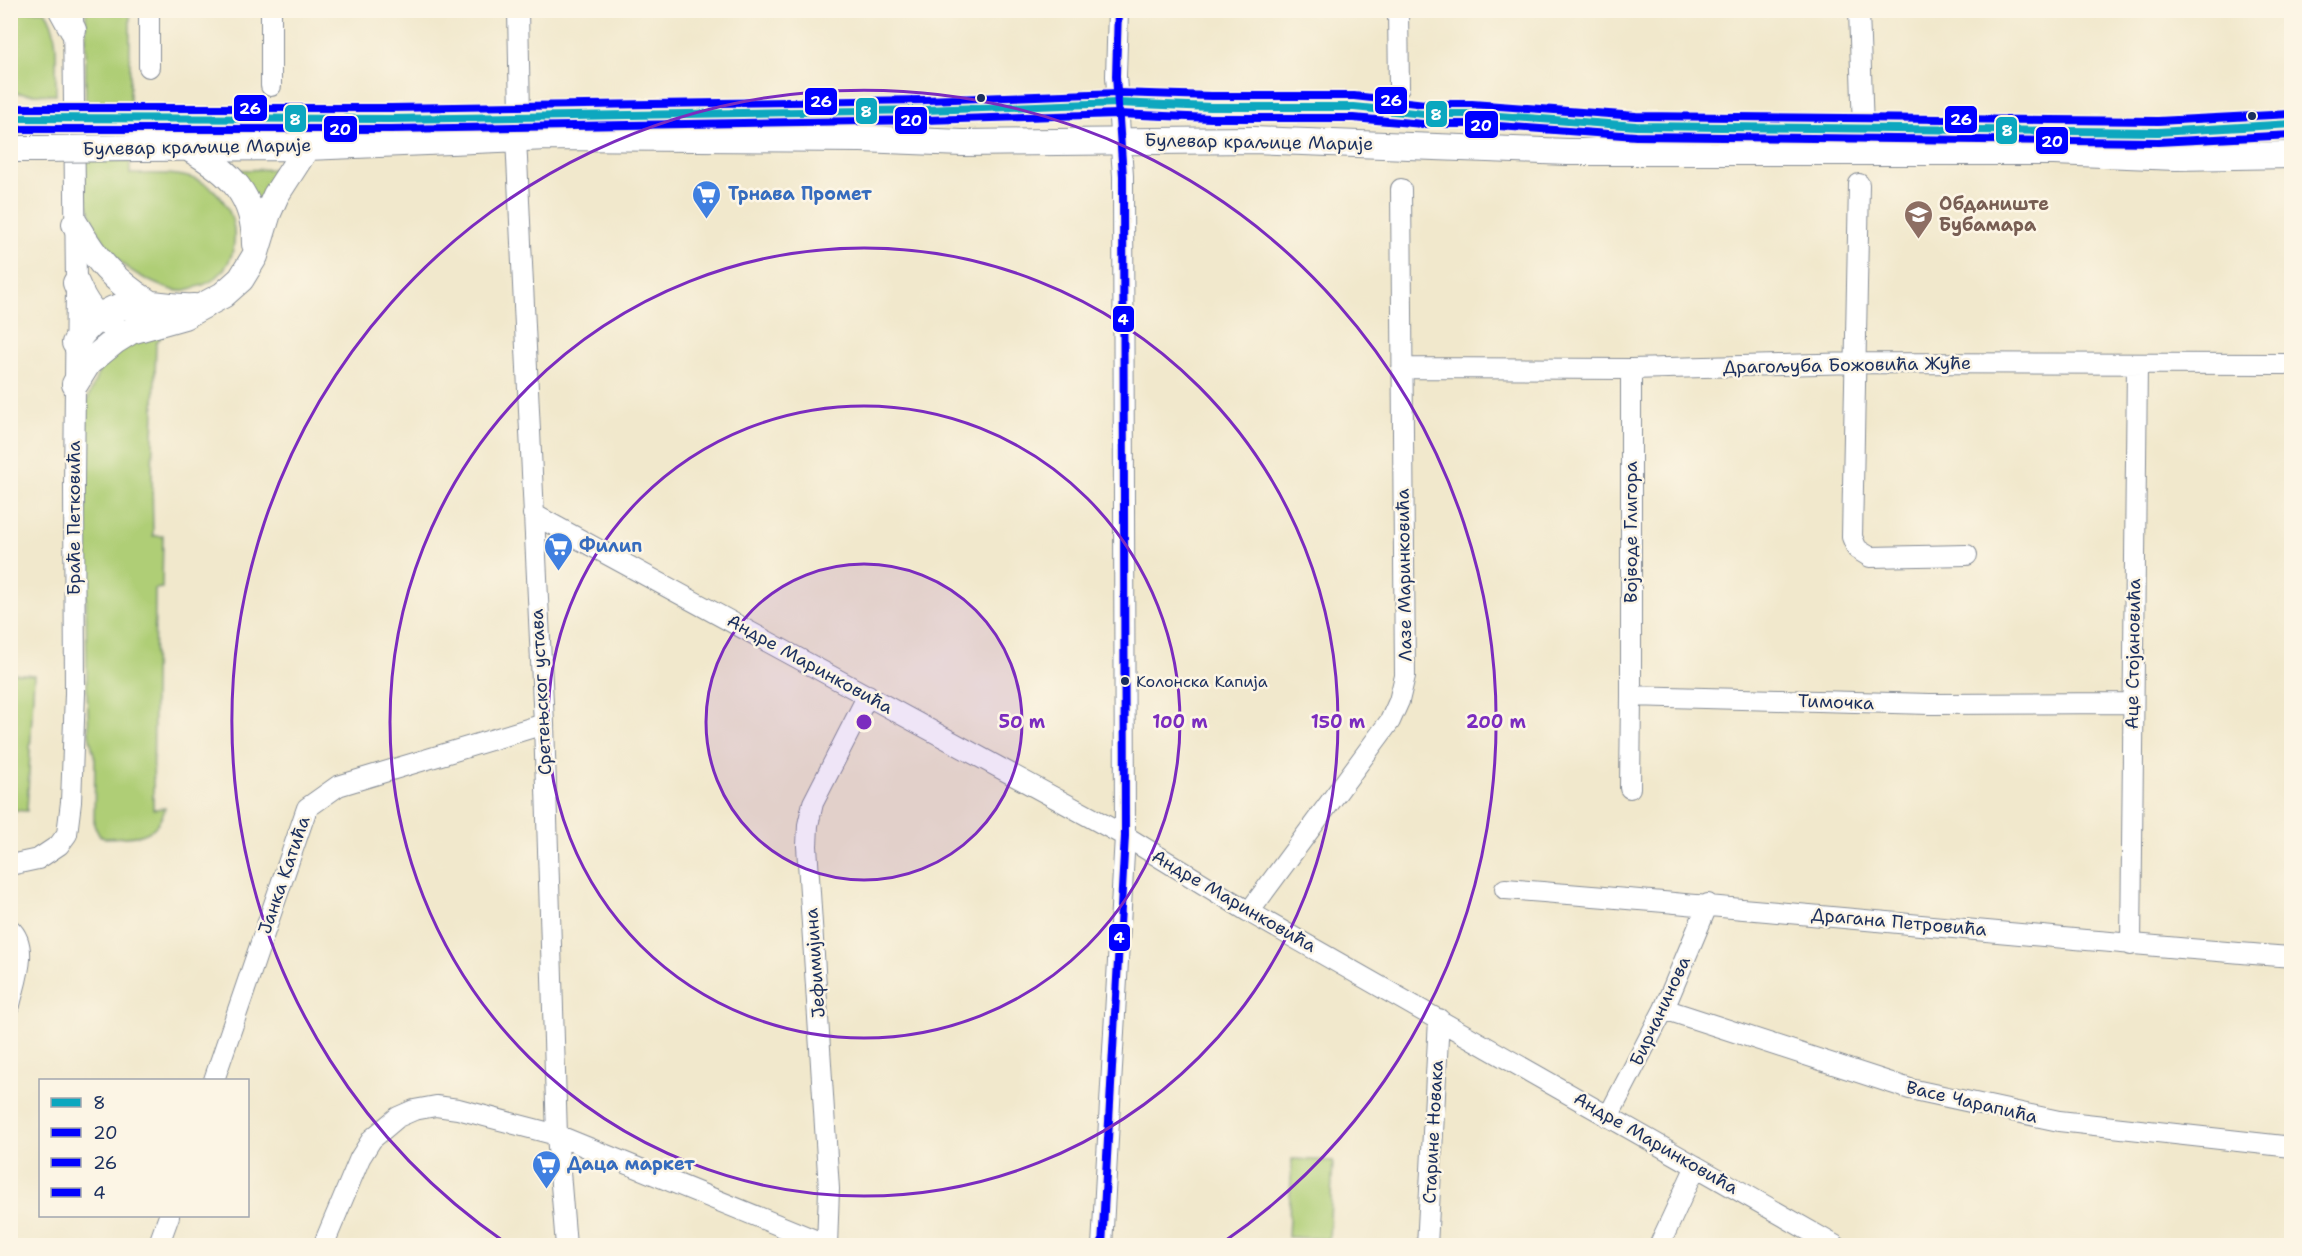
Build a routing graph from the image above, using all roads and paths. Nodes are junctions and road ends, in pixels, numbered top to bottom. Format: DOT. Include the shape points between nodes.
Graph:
graph roads {
  1 [pos="149,10"];
  2 [pos="271,10"];
  3 [pos="518,10"];
  4 [pos="1118,10"];
  5 [pos="1398,10"];
  6 [pos="1859,10"];
  7 [pos="70,17"];
  8 [pos="149,67"];
  9 [pos="271,86"];
  10 [pos="1399,87"];
  11 [pos="1118,103"];
  12 [pos="10,118"];
  13 [pos="2292,124"];
  14 [pos="518,127"];
  15 [pos="1863,130"];
  16 [pos="1121,141"];
  17 [pos="307,147"];
  18 [pos="188,148"];
  19 [pos="10,149"];
  20 [pos="2292,155"];
  21 [pos="1859,184"];
  22 [pos="1401,189"];
  23 [pos="75,224"];
  24 [pos="255,256"];
  25 [pos="76,283"];
  26 [pos="150,315"];
  27 [pos="97,317"];
  28 [pos="75,343"];
  29 [pos="1856,363"];
  30 [pos="2137,364"];
  31 [pos="2292,364"];
  32 [pos="1402,368"];
  33 [pos="1631,369"];
  34 [pos="75,384"];
  35 [pos="533,514"];
  36 [pos="1967,555"];
  37 [pos="868,695"];
  38 [pos="1631,696"];
  39 [pos="2132,703"];
  40 [pos="544,724"];
  41 [pos="1630,788"];
  42 [pos="1125,836"];
  43 [pos="10,865"];
  44 [pos="1505,889"];
  45 [pos="1708,904"];
  46 [pos="1249,912"];
  47 [pos="10,929"];
  48 [pos="2131,945"];
  49 [pos="2292,957"];
  50 [pos="10,1005"];
  51 [pos="1664,1009"];
  52 [pos="1439,1019"];
  53 [pos="214,1079"];
  54 [pos="1608,1117"];
  55 [pos="557,1135"];
  56 [pos="2292,1147"];
  57 [pos="1696,1166"];
  58 [pos="168,1217"];
  59 [pos="158,1245"];
  60 [pos="323,1245"];
  61 [pos="566,1245"];
  62 [pos="827,1245"];
  63 [pos="1102,1245"];
  64 [pos="1427,1245"];
  65 [pos="1659,1245"];
  66 [pos="1836,1245"];
  1 -- 8 [label="street"];
  2 -- 9 [label="street"];
  3 -- 14 [label="street, Сретењског устава"];
  4 -- 11 [label="street"];
  5 -- 10 [label="street"];
  6 -- 15 [label="street"];
  7 -- 23 [label="street, Браће Петковића"];
  11 -- 14 [label="main road, Булевар краљице Марије"];
  11 -- 15 [label="main road, Булевар краљице Марије" via="1354,107 1636,126"];
  11 -- 16 [label="street"];
  12 -- 14 [label="main road, Булевар краљице Марије, bridge"];
  13 -- 15 [label="main road, Булевар краљице Марије" via="2158,132"];
  14 -- 16 [label="main road, Булевар краљице Марије" via="560,137 963,143"];
  14 -- 17 [label="main road, Булевар краљице Марије"];
  14 -- 35 [label="street, Сретењског устава"];
  16 -- 20 [label="main road, Булевар краљице Марије" via="1285,141 1568,152"];
  16 -- 42 [label="street"];
  17 -- 18 [label="main road, Булевар краљице Марије"];
  17 -- 24 [label="main road" via="276,195"];
  18 -- 19 [label="main road, Булевар краљице Марије, bridge"];
  18 -- 24 [label="main road" via="220,167 248,205"];
  21 -- 29 [label="street"];
  22 -- 32 [label="street, Лазе Маринковића"];
  23 -- 25 [label="street, Браће Петковића"];
  23 -- 26 [label="main road" via="96,258"];
  24 -- 26 [label="main road" via="245,274 223,295 201,306"];
  25 -- 27 [label="main road" via="84,302"];
  25 -- 28 [label="street, Браће Петковића"];
  26 -- 27 [label="main road" via="124,306"];
  26 -- 34 [label="main road" via="103,349"];
  27 -- 28 [label="main road"];
  28 -- 34 [label="street, Браће Петковића"];
  29 -- 30 [label="street, Драгољуба Божовића Жуће"];
  29 -- 33 [label="street, Драгољуба Божовића Жуће"];
  29 -- 36 [label="street" via="1852,537 1857,549 1870,557"];
  30 -- 31 [label="street, Драгољуба Божовића Жуће"];
  30 -- 39 [label="street, Аце Стојановића"];
  32 -- 33 [label="street, Драгољуба Божовића Жуће"];
  32 -- 46 [label="street, Лазе Маринковића" via="1405,676 1399,701 1390,721"];
  33 -- 38 [label="street, Војводе Глигора"];
  34 -- 43 [label="street, Браће Петковића" via="75,693 70,819 64,840 49,854"];
  35 -- 37 [label="street, Андре Маринковића"];
  35 -- 40 [label="street, Сретењског устава"];
  37 -- 42 [label="street, Андре Маринковића"];
  37 -- 62 [label="street, Јефимијина" via="813,803 807,835 829,1189"];
  38 -- 39 [label="street, Тимочка" via="1918,704"];
  38 -- 41 [label="street"];
  39 -- 48 [label="street, Аце Стојановића"];
  40 -- 53 [label="street, Јанка Катића" via="338,786 307,808"];
  40 -- 55 [label="street, Сретењског устава"];
  42 -- 46 [label="street, Андре Маринковића"];
  42 -- 63 [label="street"];
  44 -- 45 [label="street, Драгана Петровића"];
  45 -- 48 [label="street, Драгана Петровића"];
  45 -- 51 [label="street, Бирчанинова"];
  46 -- 52 [label="street, Андре Маринковића"];
  47 -- 50 [label="street" via="21,948"];
  48 -- 49 [label="street, Драгана Петровића"];
  51 -- 54 [label="street, Бирчанинова"];
  51 -- 56 [label="street, Васе Чарапића" via="1943,1098 2059,1121"];
  52 -- 54 [label="street, Андре Маринковића"];
  52 -- 64 [label="street, Старине Новака"];
  54 -- 57 [label="street, Андре Маринковића"];
  55 -- 60 [label="street" via="458,1108 424,1107 398,1117 372,1139 360,1158"];
  55 -- 61 [label="street, Сретењског устава"];
  55 -- 62 [label="street"];
  57 -- 65 [label="street"];
  57 -- 66 [label="street, Андре Маринковића"];
  58 -- 59 [label="street"];
}
